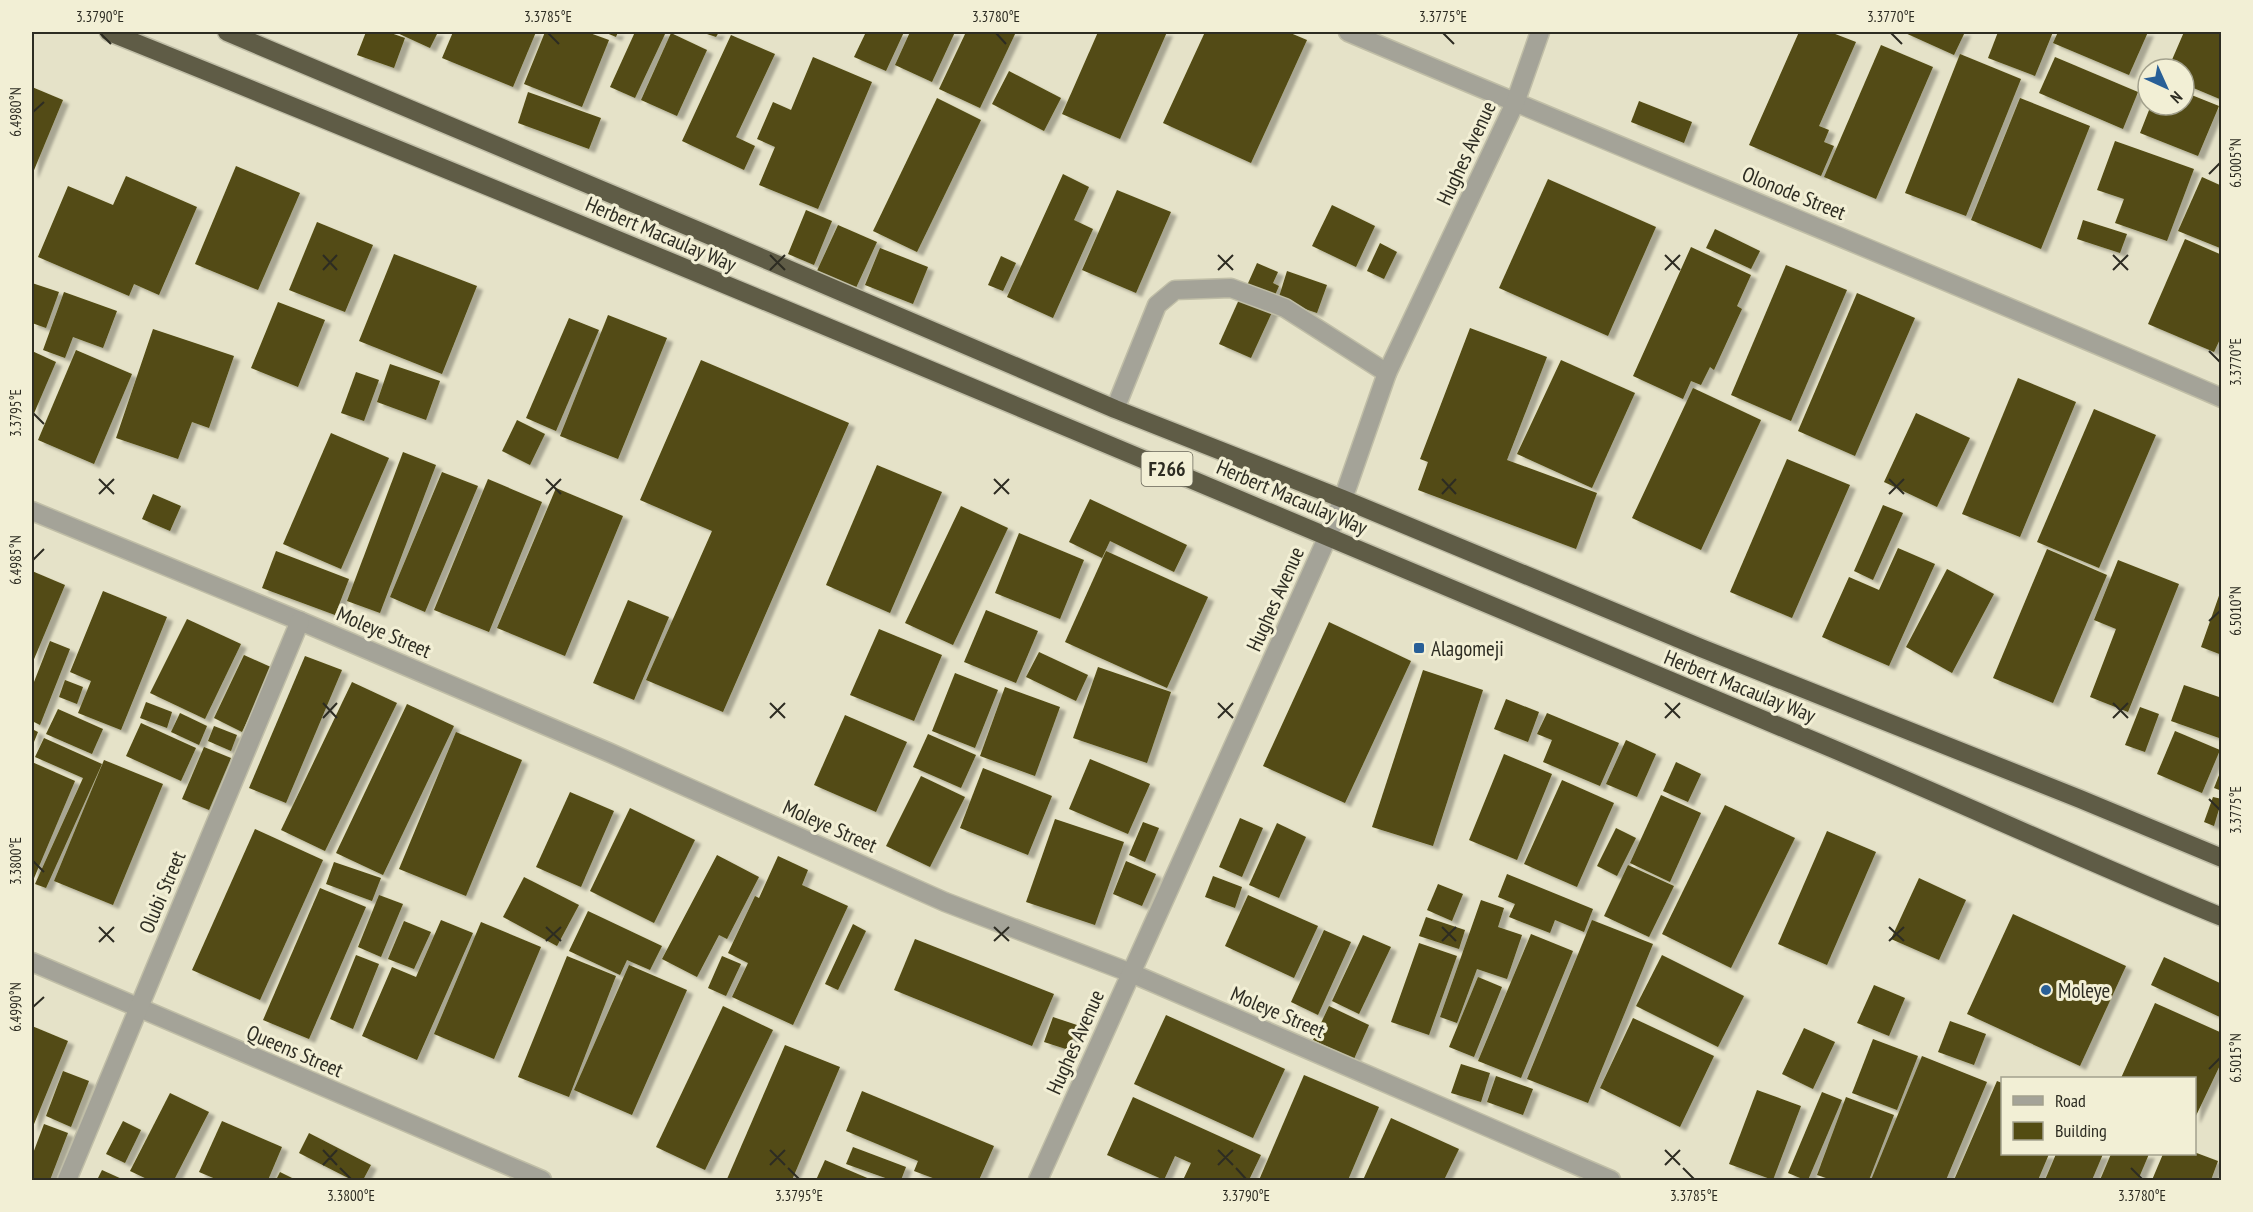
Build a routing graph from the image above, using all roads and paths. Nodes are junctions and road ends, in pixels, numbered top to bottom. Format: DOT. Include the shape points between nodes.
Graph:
graph roads {
  1 [pos="109,32"];
  2 [pos="227,32"];
  3 [pos="1348,32"];
  4 [pos="1540,32"];
  5 [pos="1515,103"];
  6 [pos="1387,373"];
  7 [pos="2222,398"];
  8 [pos="1115,409"];
  9 [pos="1343,499"];
  10 [pos="32,511"];
  11 [pos="1328,536"];
  12 [pos="300,621"];
  13 [pos="2222,858"];
  14 [pos="2222,917"];
  15 [pos="32,962"];
  16 [pos="1131,973"];
  17 [pos="138,1008"];
  18 [pos="67,1180"];
  19 [pos="542,1180"];
  20 [pos="1038,1180"];
  21 [pos="1611,1180"];
  1 -- 11 [label="highway, Herbert Macaulay Way / F266"];
  2 -- 8 [label="highway, Herbert Macaulay Way / F266"];
  3 -- 5 [label="street, Olonode Street"];
  4 -- 5 [label="street, Hughes Avenue"];
  5 -- 6 [label="street, Hughes Avenue"];
  5 -- 7 [label="street, Olonode Street" via="2017,309"];
  6 -- 8 [label="street" via="1285,308 1231,288 1175,290 1157,305"];
  6 -- 9 [label="street, Hughes Avenue"];
  8 -- 9 [label="highway, Herbert Macaulay Way / F266"];
  9 -- 11 [label="street, Hughes Avenue"];
  9 -- 13 [label="highway, Herbert Macaulay Way / F266"];
  10 -- 12 [label="street, Moleye Street"];
  11 -- 14 [label="highway, Herbert Macaulay Way / F266"];
  11 -- 16 [label="street, Hughes Avenue"];
  12 -- 16 [label="street, Moleye Street" via="945,902"];
  12 -- 17 [label="street, Olubi Street"];
  15 -- 17 [label="street, Queens Street"];
  16 -- 20 [label="street, Hughes Avenue"];
  16 -- 21 [label="street, Moleye Street"];
  17 -- 18 [label="street, Olubi Street"];
  17 -- 19 [label="street, Queens Street"];
}
